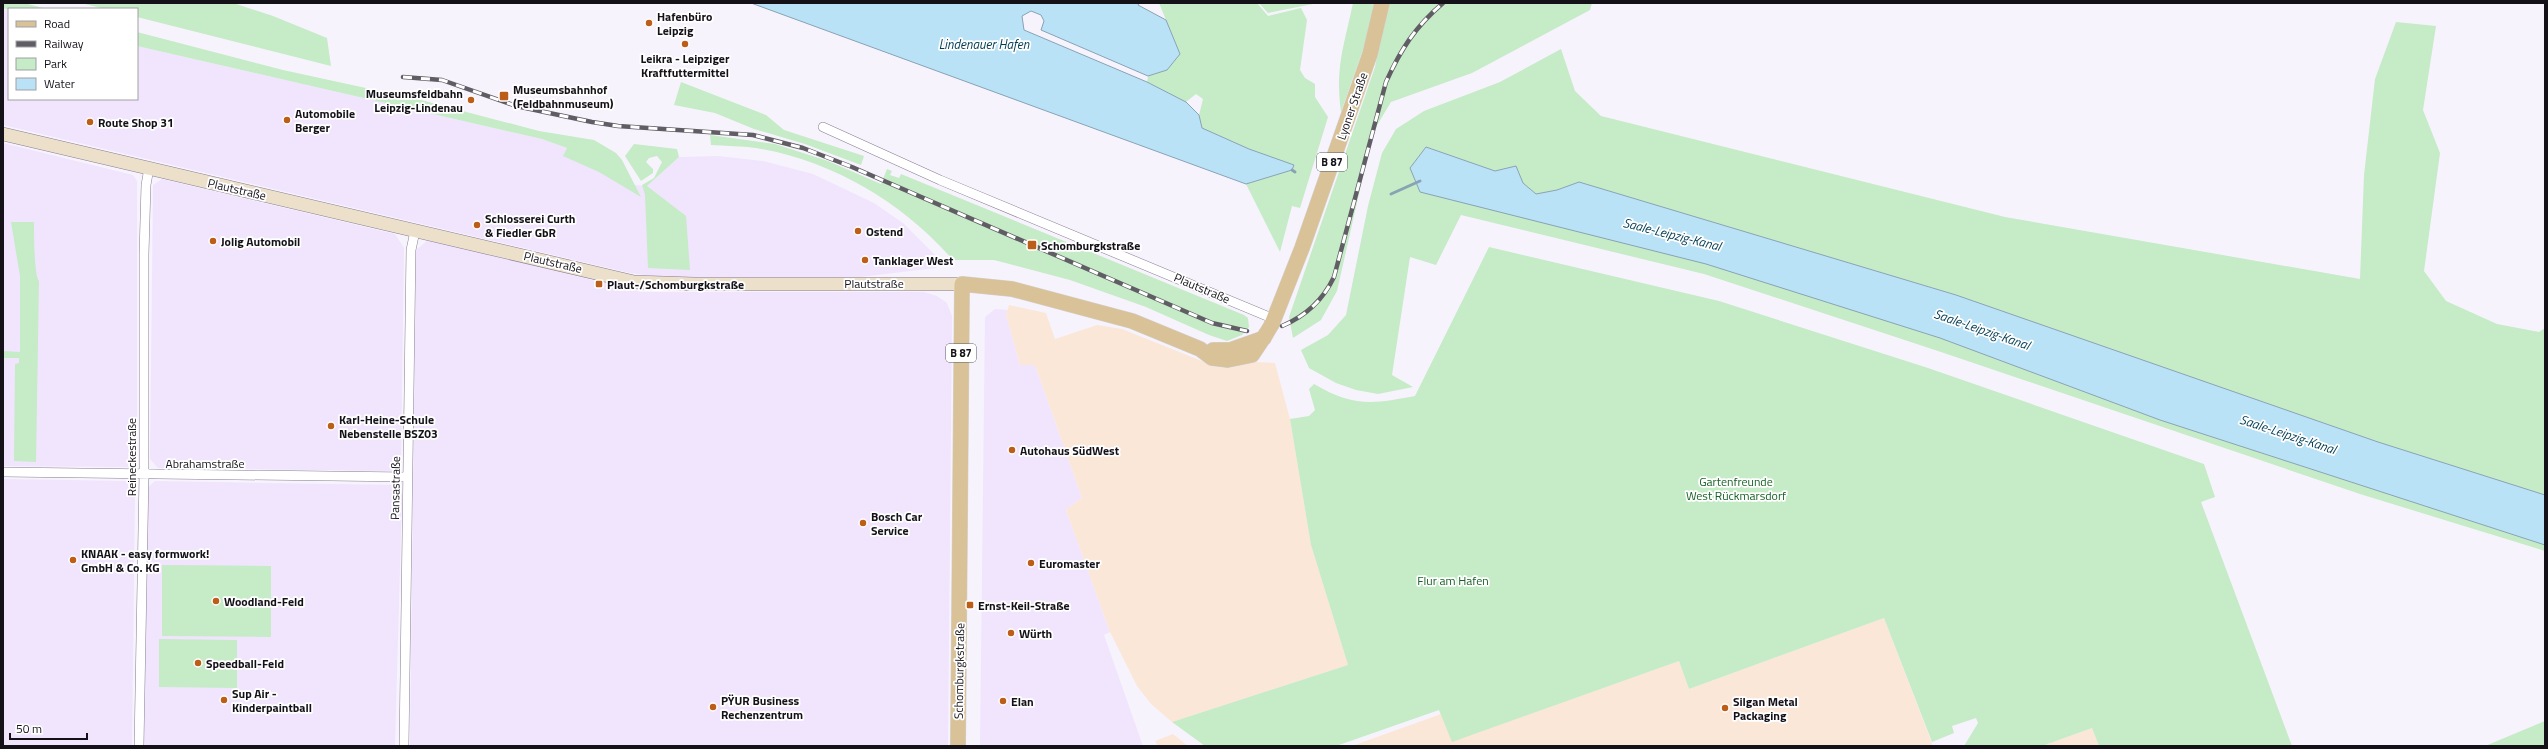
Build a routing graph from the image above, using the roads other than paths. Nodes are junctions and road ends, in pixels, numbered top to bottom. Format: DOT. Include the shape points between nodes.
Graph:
graph roads {
  1 [pos="1382,3"];
  2 [pos="823,127"];
  3 [pos="3,134"];
  4 [pos="149,168"];
  5 [pos="415,231"];
  6 [pos="962,284"];
  7 [pos="1269,329"];
  8 [pos="3,472"];
  9 [pos="144,475"];
  10 [pos="407,477"];
  11 [pos="138,746"];
  12 [pos="404,746"];
  13 [pos="958,746"];
  1 -- 7 [label="main road, Lyoner Straße / B 87" via="1368,61"];
  2 -- 7 [label="street, Plautstraße"];
  3 -- 4 [label="main road, Plautstraße"];
  4 -- 5 [label="main road, Plautstraße"];
  4 -- 9 [label="street, Reineckestraße" via="146,185 144,254"];
  5 -- 6 [label="main road, Plautstraße" via="634,282"];
  5 -- 10 [label="street, Pansastraße" via="411,250"];
  6 -- 7 [label="main road, Plautstraße / B 87" via="1004,287 1132,321 1200,349 1212,358 1240,359 1252,354"];
  6 -- 13 [label="main road, Schomburgkstraße / B 87"];
  8 -- 9 [label="street, Abrahamstraße"];
  9 -- 10 [label="street, Abrahamstraße"];
  9 -- 11 [label="street, Reineckestraße"];
  10 -- 12 [label="street, Pansastraße"];
}
